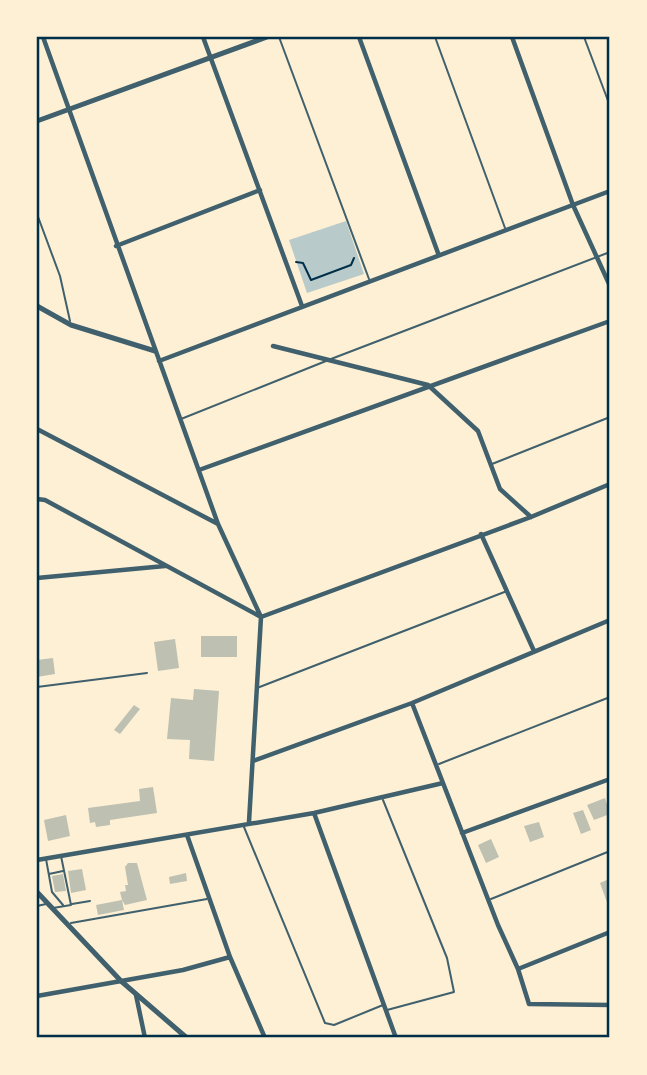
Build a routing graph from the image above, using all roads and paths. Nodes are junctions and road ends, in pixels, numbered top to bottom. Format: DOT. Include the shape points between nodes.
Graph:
graph roads {
  1 [pos="43,37"];
  2 [pos="203,37"];
  3 [pos="267,37"];
  4 [pos="279,37"];
  5 [pos="359,37"];
  6 [pos="435,37"];
  7 [pos="512,37"];
  8 [pos="584,37"];
  9 [pos="211,58"];
  10 [pos="610,106"];
  11 [pos="68,110"];
  12 [pos="37,121"];
  13 [pos="260,190"];
  14 [pos="610,191"];
  15 [pos="573,205"];
  16 [pos="37,214"];
  17 [pos="506,229"];
  18 [pos="116,246"];
  19 [pos="610,252"];
  20 [pos="360,253"];
  21 [pos="438,253"];
  22 [pos="597,257"];
  23 [pos="296,262"];
  24 [pos="370,279"];
  25 [pos="610,286"];
  26 [pos="37,306"];
  27 [pos="302,306"];
  28 [pos="610,321"];
  29 [pos="71,325"];
  30 [pos="273,346"];
  31 [pos="155,351"];
  32 [pos="328,360"];
  33 [pos="159,361"];
  34 [pos="428,385"];
  35 [pos="610,417"];
  36 [pos="180,420"];
  37 [pos="37,429"];
  38 [pos="491,464"];
  39 [pos="199,470"];
  40 [pos="610,484"];
  41 [pos="37,499"];
  42 [pos="531,517"];
  43 [pos="218,524"];
  44 [pos="481,534"];
  45 [pos="166,566"];
  46 [pos="37,578"];
  47 [pos="508,591"];
  48 [pos="261,617"];
  49 [pos="610,620"];
  50 [pos="534,651"];
  51 [pos="147,673"];
  52 [pos="37,687"];
  53 [pos="257,688"];
  54 [pos="610,697"];
  55 [pos="412,703"];
  56 [pos="253,761"];
  57 [pos="436,765"];
  58 [pos="610,779"];
  59 [pos="443,783"];
  60 [pos="382,797"];
  61 [pos="314,813"];
  62 [pos="248,822"];
  63 [pos="242,824"];
  64 [pos="463,833"];
  65 [pos="187,835"];
  66 [pos="610,852"];
  67 [pos="61,856"];
  68 [pos="46,858"];
  69 [pos="37,860"];
  70 [pos="64,871"];
  71 [pos="49,874"];
  72 [pos="37,892"];
  73 [pos="209,898"];
  74 [pos="488,900"];
  75 [pos="90,901"];
  76 [pos="71,905"];
  77 [pos="37,906"];
  78 [pos="50,906"];
  79 [pos="64,906"];
  80 [pos="67,924"];
  81 [pos="610,932"];
  82 [pos="230,957"];
  83 [pos="518,970"];
  84 [pos="121,981"];
  85 [pos="136,995"];
  86 [pos="37,996"];
  87 [pos="610,1005"];
  88 [pos="385,1008"];
  89 [pos="145,1038"];
  90 [pos="187,1038"];
  91 [pos="265,1038"];
  92 [pos="396,1038"];
  1 -- 11 [label="street"];
  2 -- 9 [label="street"];
  3 -- 9 [label="street"];
  4 -- 20 [label="lane"];
  5 -- 21 [label="street"];
  6 -- 17 [label="lane"];
  7 -- 15 [label="street"];
  8 -- 10 [label="lane"];
  9 -- 11 [label="street"];
  9 -- 13 [label="street"];
  11 -- 12 [label="street"];
  11 -- 18 [label="street"];
  13 -- 18 [label="street"];
  13 -- 27 [label="street"];
  14 -- 15 [label="street"];
  15 -- 17 [label="street"];
  15 -- 22 [label="street"];
  16 -- 29 [label="lane" via="60,276"];
  17 -- 21 [label="street"];
  18 -- 31 [label="street"];
  19 -- 22 [label="lane"];
  20 -- 23 [label="path" via="351,265 311,281 303,263"];
  20 -- 24 [label="lane"];
  21 -- 24 [label="street"];
  22 -- 25 [label="street"];
  22 -- 32 [label="lane"];
  24 -- 27 [label="street"];
  26 -- 29 [label="street"];
  27 -- 33 [label="street"];
  28 -- 34 [label="street"];
  29 -- 31 [label="street"];
  30 -- 32 [label="street"];
  31 -- 33 [label="street"];
  32 -- 34 [label="street"];
  32 -- 36 [label="lane"];
  33 -- 36 [label="street"];
  34 -- 38 [label="street" via="478,431"];
  34 -- 39 [label="street"];
  35 -- 38 [label="lane"];
  36 -- 39 [label="street"];
  37 -- 43 [label="street"];
  38 -- 42 [label="street" via="500,489"];
  39 -- 43 [label="street"];
  40 -- 42 [label="street"];
  41 -- 45 [label="street"];
  42 -- 44 [label="street"];
  43 -- 48 [label="street"];
  44 -- 47 [label="street"];
  44 -- 48 [label="street"];
  45 -- 46 [label="street"];
  45 -- 48 [label="street"];
  47 -- 50 [label="street"];
  47 -- 53 [label="lane"];
  48 -- 53 [label="street"];
  49 -- 50 [label="street"];
  50 -- 55 [label="street"];
  51 -- 52 [label="lane"];
  53 -- 56 [label="street"];
  54 -- 57 [label="lane"];
  55 -- 56 [label="street"];
  55 -- 57 [label="street"];
  56 -- 62 [label="street"];
  57 -- 59 [label="street"];
  58 -- 64 [label="street"];
  59 -- 60 [label="street"];
  59 -- 64 [label="street"];
  60 -- 61 [label="street"];
  60 -- 88 [label="lane" via="447,958 454,992"];
  61 -- 62 [label="street"];
  61 -- 88 [label="street"];
  62 -- 63 [label="street"];
  63 -- 65 [label="street"];
  63 -- 88 [label="lane" via="325,1023 334,1025"];
  64 -- 74 [label="street"];
  65 -- 67 [label="street"];
  65 -- 73 [label="street"];
  66 -- 74 [label="lane"];
  67 -- 68 [label="street"];
  67 -- 70 [label="lane"];
  68 -- 69 [label="street"];
  68 -- 71 [label="lane"];
  70 -- 71 [label="lane"];
  70 -- 76 [label="lane"];
  71 -- 79 [label="lane" via="52,892"];
  72 -- 78 [label="street"];
  73 -- 80 [label="lane"];
  73 -- 82 [label="street"];
  74 -- 83 [label="street"];
  75 -- 76 [label="lane"];
  76 -- 79 [label="lane"];
  77 -- 78 [label="lane"];
  78 -- 79 [label="lane"];
  78 -- 80 [label="street"];
  80 -- 84 [label="street"];
  81 -- 83 [label="street"];
  82 -- 84 [label="street"];
  82 -- 91 [label="street"];
  83 -- 87 [label="street" via="528,1004"];
  84 -- 85 [label="street"];
  84 -- 86 [label="street"];
  85 -- 89 [label="street"];
  85 -- 90 [label="street"];
  88 -- 92 [label="street"];
}
